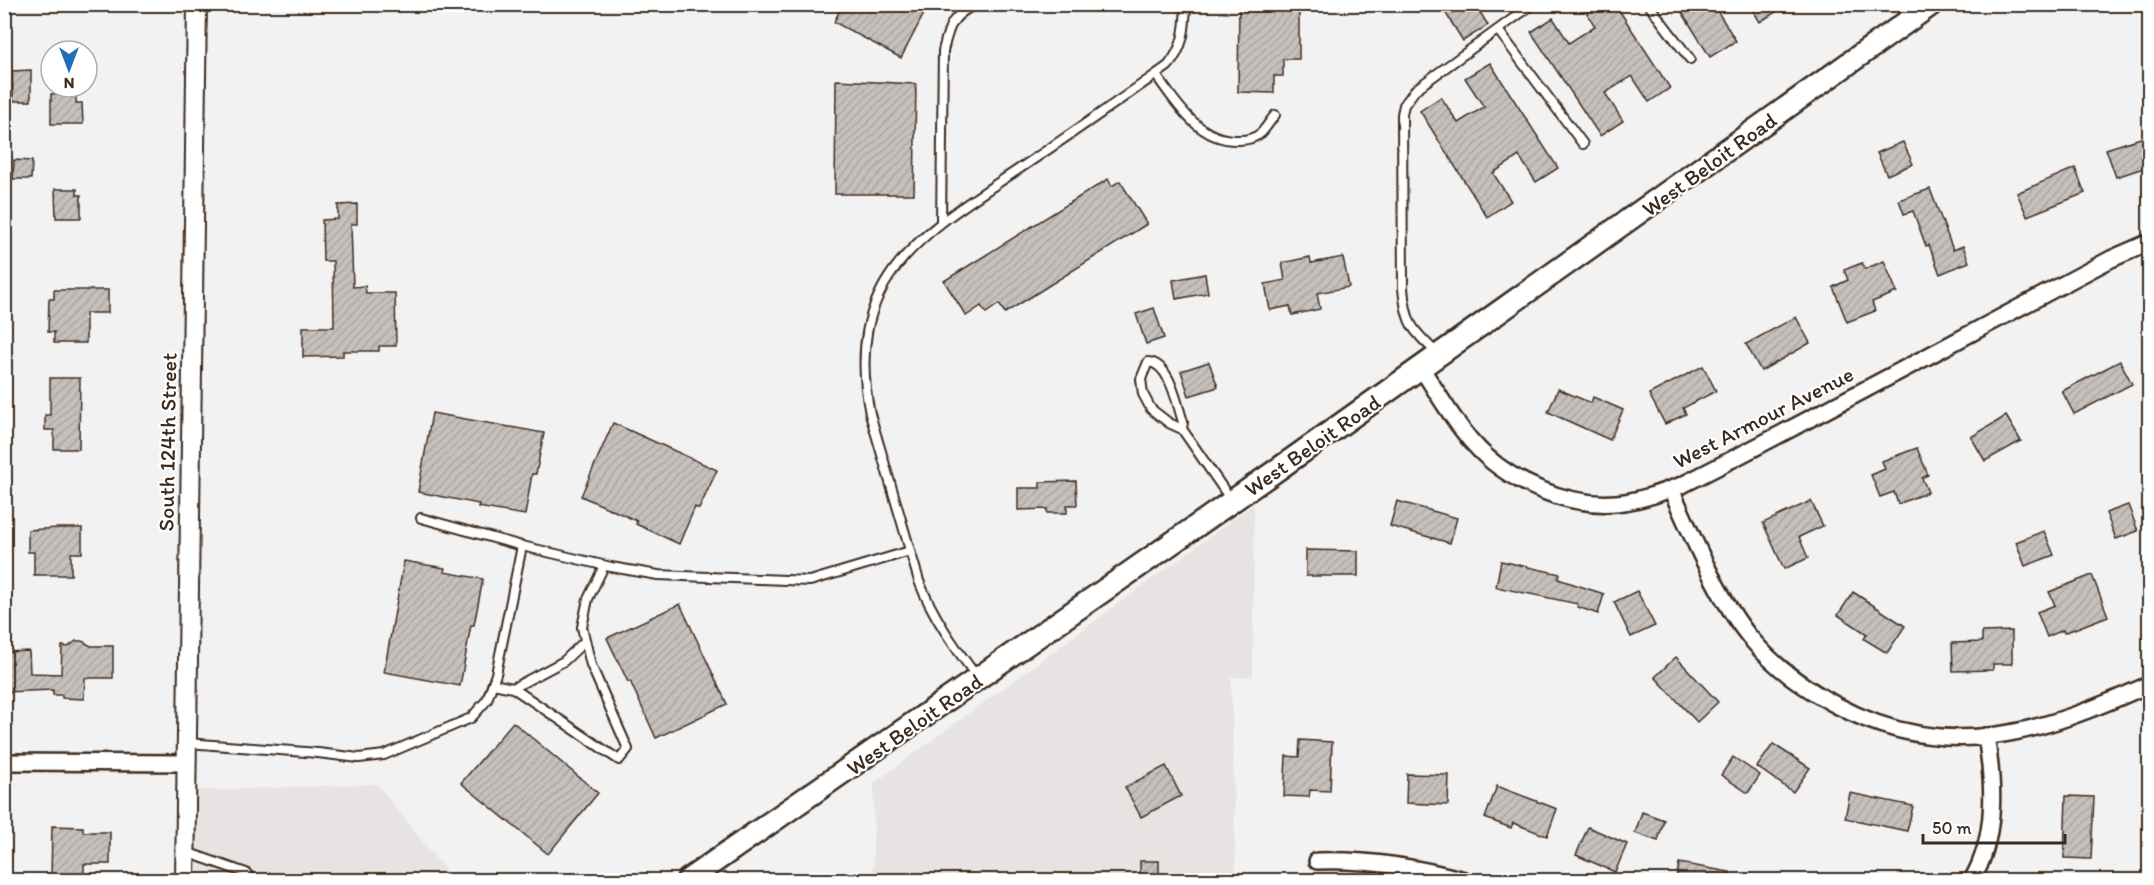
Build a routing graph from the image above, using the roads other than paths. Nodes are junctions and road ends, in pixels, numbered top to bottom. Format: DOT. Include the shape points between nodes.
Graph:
graph roads {
  1 [pos="197,4"];
  2 [pos="976,4"];
  3 [pos="1186,4"];
  4 [pos="1533,4"];
  5 [pos="1648,4"];
  6 [pos="1932,4"];
  7 [pos="1498,30"];
  8 [pos="1690,59"];
  9 [pos="1156,75"];
  10 [pos="1275,115"];
  11 [pos="1583,144"];
  12 [pos="941,222"];
  13 [pos="2150,242"];
  14 [pos="1439,355"];
  15 [pos="1421,368"];
  16 [pos="1182,429"];
  17 [pos="1671,489"];
  18 [pos="1232,501"];
  19 [pos="421,518"];
  20 [pos="522,546"];
  21 [pos="910,551"];
  22 [pos="604,566"];
  23 [pos="585,641"];
  24 [pos="978,678"];
  25 [pos="493,684"];
  26 [pos="2150,684"];
  27 [pos="513,688"];
  28 [pos="1986,736"];
  29 [pos="186,743"];
  30 [pos="4,762"];
  31 [pos="187,763"];
  32 [pos="185,851"];
  33 [pos="1317,861"];
  34 [pos="184,880"];
  35 [pos="253,880"];
  36 [pos="688,880"];
  37 [pos="1464,880"];
  38 [pos="1972,880"];
  1 -- 29 [label="street, South 124th Street"];
  2 -- 12 [label="lane" via="953,20 943,51"];
  3 -- 9 [label="lane" via="1183,43 1177,56"];
  4 -- 7 [label="lane"];
  5 -- 8 [label="lane"];
  6 -- 14 [label="main road, West Beloit Road"];
  7 -- 11 [label="lane"];
  7 -- 14 [label="lane" via="1416,89 1402,114 1405,314"];
  9 -- 10 [label="lane" via="1181,110 1202,129 1228,141 1259,135"];
  9 -- 12 [label="lane"];
  12 -- 21 [label="lane" via="895,266 881,289 865,344 870,414"];
  13 -- 17 [label="street, West Armour Avenue" via="2111,259 1825,413"];
  14 -- 15 [label="main road, West Beloit Road"];
  15 -- 17 [label="street, West Armour Avenue" via="1472,442 1510,475 1531,486 1577,500 1613,503"];
  15 -- 18 [label="main road, West Beloit Road"];
  16 -- 16 [label="lane" via="1151,409 1143,394 1141,379 1148,362 1164,368"];
  16 -- 18 [label="lane"];
  17 -- 28 [label="street" via="1737,619 1762,651 1796,680 1854,715 1892,729 1941,738"];
  18 -- 24 [label="main road, West Beloit Road"];
  19 -- 20 [label="lane"];
  20 -- 22 [label="lane"];
  20 -- 25 [label="lane"];
  21 -- 22 [label="lane" via="810,581 658,575"];
  21 -- 24 [label="lane" via="928,604"];
  22 -- 23 [label="lane" via="588,599 582,627"];
  23 -- 27 [label="lane" via="564,661"];
  23 -- 27 [label="lane" via="628,749 619,760"];
  24 -- 36 [label="main road, West Beloit Road"];
  25 -- 27 [label="lane"];
  25 -- 29 [label="lane" via="487,700 471,718 384,755 359,758"];
  26 -- 28 [label="street" via="2063,719"];
  28 -- 38 [label="street" via="1992,804 1982,861"];
  29 -- 31 [label="street, South 124th Street"];
  30 -- 31 [label="street"];
  31 -- 32 [label="street, South 124th Street"];
  32 -- 34 [label="street, South 124th Street"];
  32 -- 35 [label="lane" via="246,873"];
  33 -- 37 [label="street" via="1384,863"];
}
